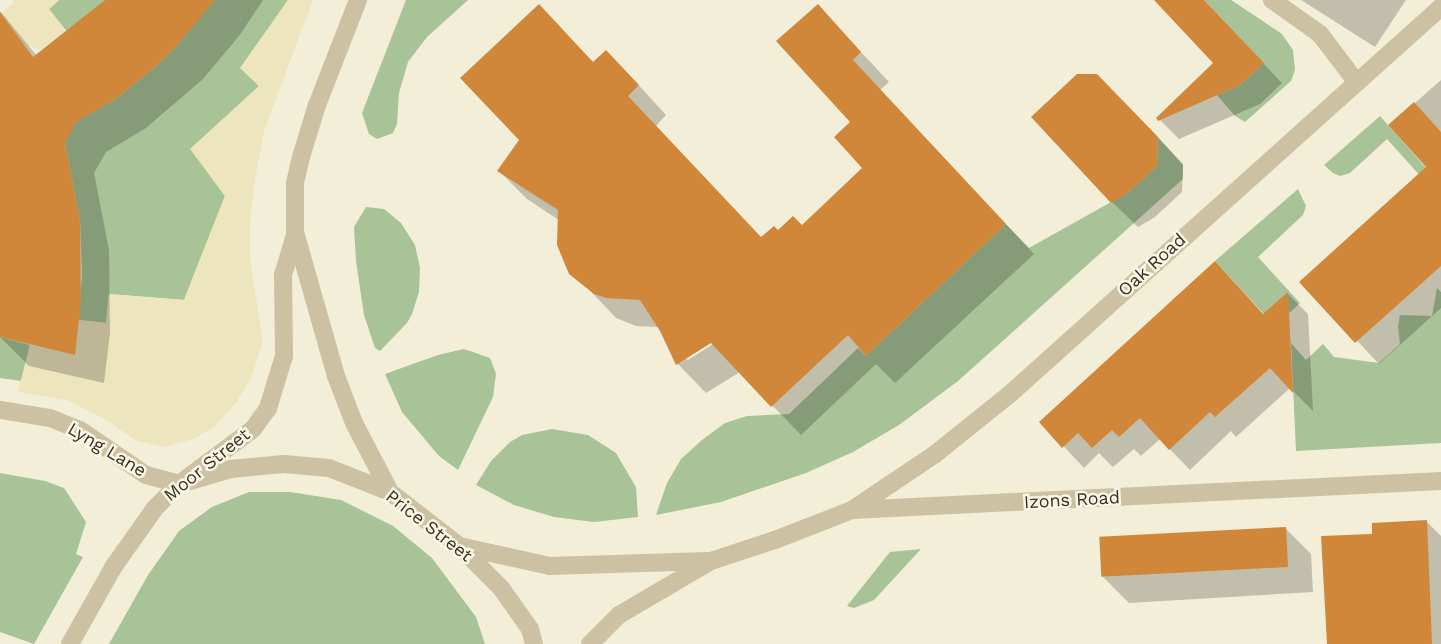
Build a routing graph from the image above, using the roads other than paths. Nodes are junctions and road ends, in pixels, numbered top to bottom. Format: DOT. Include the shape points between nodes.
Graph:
graph roads {
  1 [pos="358,0"];
  2 [pos="1272,0"];
  3 [pos="1441,7"];
  4 [pos="1357,83"];
  5 [pos="295,232"];
  6 [pos="0,410"];
  7 [pos="1441,481"];
  8 [pos="179,484"];
  9 [pos="390,492"];
  10 [pos="852,510"];
  11 [pos="459,546"];
  12 [pos="711,561"];
  13 [pos="70,644"];
  14 [pos="534,644"];
  15 [pos="590,644"];
  1 -- 5 [label="street, Moor Street" via="300,156 295,184"];
  2 -- 4 [label="street" via="1320,33"];
  3 -- 4 [label="street, Oak Road"];
  4 -- 10 [label="street, Oak Road" via="1011,393 934,455"];
  5 -- 8 [label="street, Moor Street" via="283,275 284,356 268,408 253,429"];
  5 -- 9 [label="street, Moor Street" via="336,376 354,423"];
  6 -- 8 [label="street, Lyng Lane" via="50,418 80,430 146,475"];
  7 -- 10 [label="street, Izons Road"];
  8 -- 9 [label="street, Price Street" via="231,469 284,464 329,468"];
  8 -- 13 [label="street, Moor Street" via="155,508 114,566"];
  9 -- 11 [label="street, Price Street"];
  10 -- 12 [label="street, Izons Road"];
  11 -- 12 [label="street, Izons Road" via="550,566"];
  11 -- 14 [label="street, Price Street" via="501,588 530,629"];
  12 -- 15 [label="street, Izons Road" via="619,615"];
}
